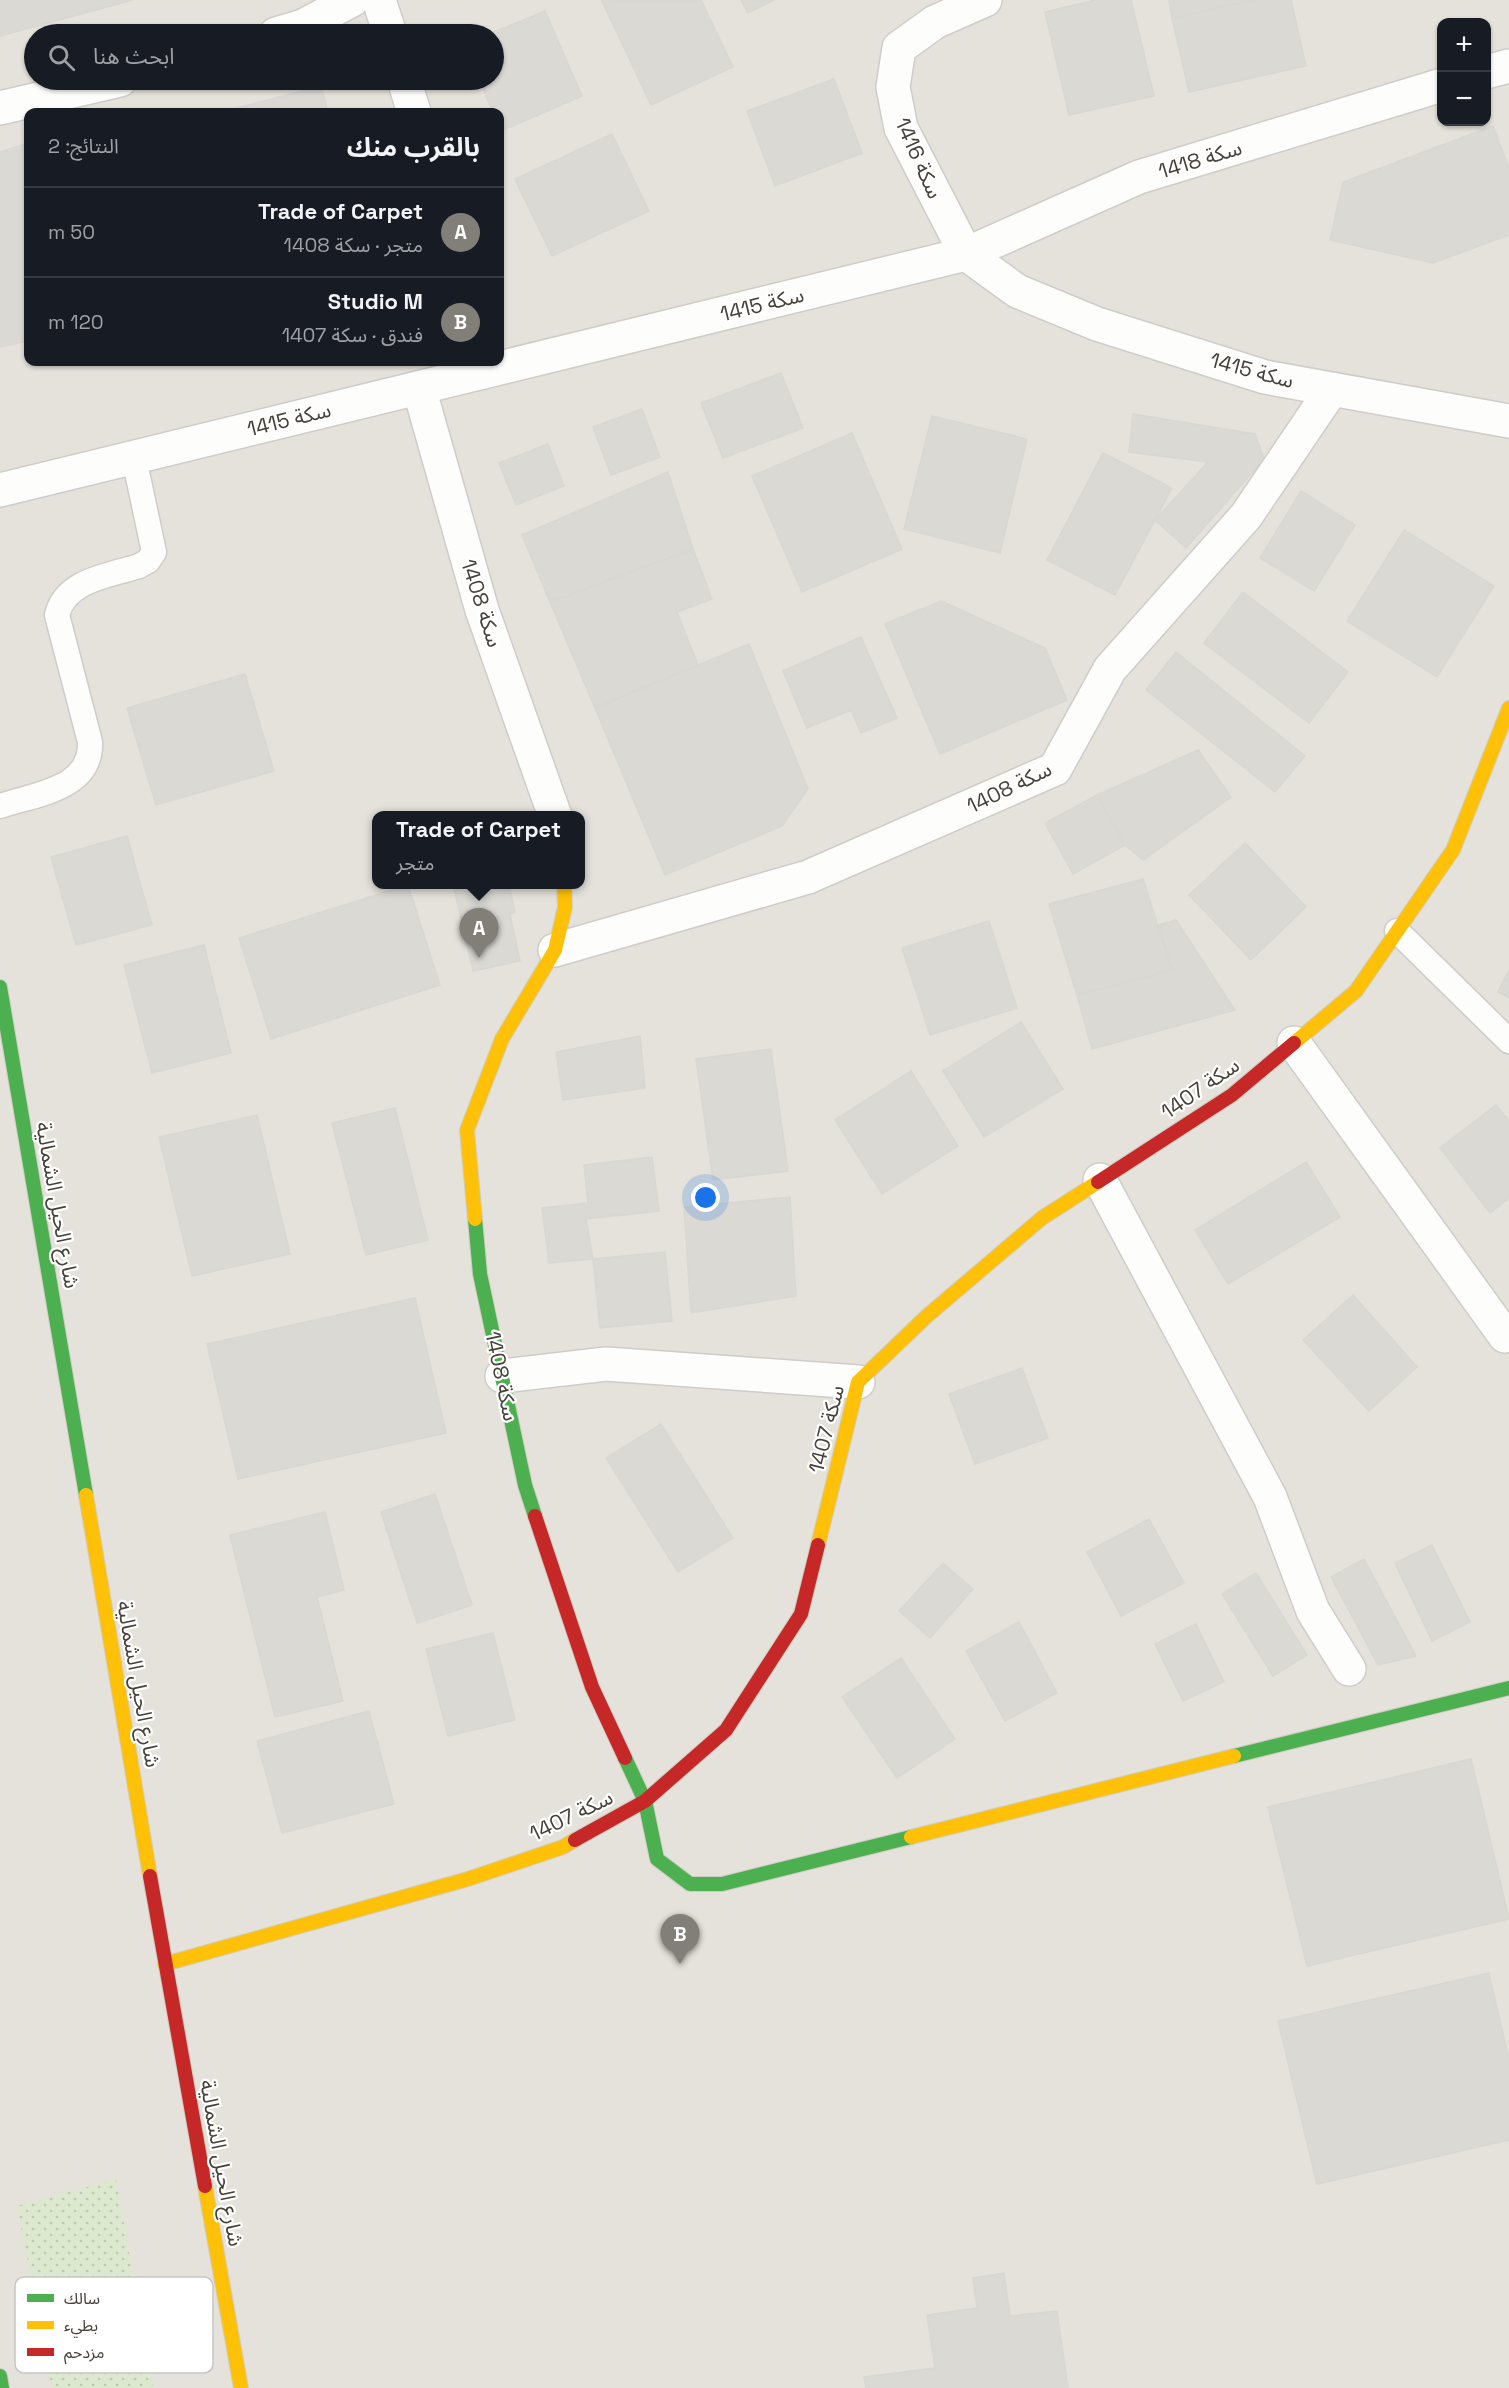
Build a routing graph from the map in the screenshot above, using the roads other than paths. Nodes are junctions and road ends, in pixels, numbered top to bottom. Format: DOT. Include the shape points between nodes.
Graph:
graph roads {
  1 [pos="352,0"];
  2 [pos="379,0"];
  3 [pos="985,0"];
  4 [pos="307,24"];
  5 [pos="387,24"];
  6 [pos="1509,66"];
  7 [pos="1491,71"];
  8 [pos="1437,88"];
  9 [pos="77,90"];
  10 [pos="407,90"];
  11 [pos="0,108"];
  12 [pos="413,108"];
  13 [pos="966,254"];
  14 [pos="504,363"];
  15 [pos="491,366"];
  16 [pos="419,388"];
  17 [pos="1332,389"];
  18 [pos="1509,421"];
  19 [pos="134,458"];
  20 [pos="0,490"];
  21 [pos="1509,708"];
  22 [pos="0,806"];
  23 [pos="553,811"];
  24 [pos="564,889"];
  25 [pos="1397,931"];
  26 [pos="555,950"];
  27 [pos="0,987"];
  28 [pos="1509,1041"];
  29 [pos="1294,1043"];
  30 [pos="1100,1180"];
  31 [pos="1506,1336"];
  32 [pos="502,1376"];
  33 [pos="858,1382"];
  34 [pos="1349,1669"];
  35 [pos="1509,1688"];
  36 [pos="645,1801"];
  37 [pos="165,1964"];
  38 [pos="0,2376"];
  39 [pos="2,2388"];
  40 [pos="241,2388"];
  1 -- 4 [label="street"];
  2 -- 5 [label="street"];
  3 -- 13 [label="street, سكة 1416" via="934,22 899,48 893,87 901,128"];
  6 -- 7 [label="street"];
  8 -- 13 [label="street, سكة 1418" via="1140,177"];
  9 -- 11 [label="street"];
  10 -- 12 [label="street"];
  13 -- 14 [label="street, سكة 1415"];
  13 -- 17 [label="street, سكة 1415" via="1017,291 1097,324 1265,377"];
  15 -- 16 [label="street, سكة 1415"];
  16 -- 19 [label="street, سكة 1415"];
  16 -- 23 [label="street, سكة 1408" via="482,610"];
  17 -- 18 [label="street, سكة 1415"];
  17 -- 26 [label="street, سكة 1408" via="1246,516 1110,669 1055,769 808,877"];
  19 -- 20 [label="street, سكة 1415"];
  19 -- 22 [label="lane" via="154,552 139,566 70,590 60,602 57,615 90,742 90,757 84,771 72,782"];
  21 -- 25 [label="main road, سكة 1407" via="1453,850"];
  24 -- 26 [label="main road, سكة 1408" via="565,908"];
  25 -- 28 [label="lane"];
  25 -- 29 [label="main road, سكة 1407" via="1356,991"];
  26 -- 32 [label="main road, سكة 1408" via="502,1039 467,1130 480,1274"];
  27 -- 37 [label="main road, شارع الحيل الشمالية"];
  29 -- 30 [label="main road, سكة 1407" via="1232,1095"];
  29 -- 31 [label="street"];
  30 -- 33 [label="main road, سكة 1407" via="1042,1218 927,1316"];
  30 -- 34 [label="street" via="1270,1497 1313,1611"];
  32 -- 33 [label="street" via="606,1364"];
  32 -- 36 [label="main road, سكة 1408" via="525,1485 585,1665"];
  33 -- 36 [label="main road, سكة 1407" via="801,1614 726,1730"];
  35 -- 36 [label="main road, سكة 1408" via="722,1884 690,1884 657,1859"];
  36 -- 37 [label="main road, سكة 1407" via="553,1850 468,1879"];
  37 -- 40 [label="main road, شارع الحيل الشمالية"];
  38 -- 39 [label="main road"];
}
